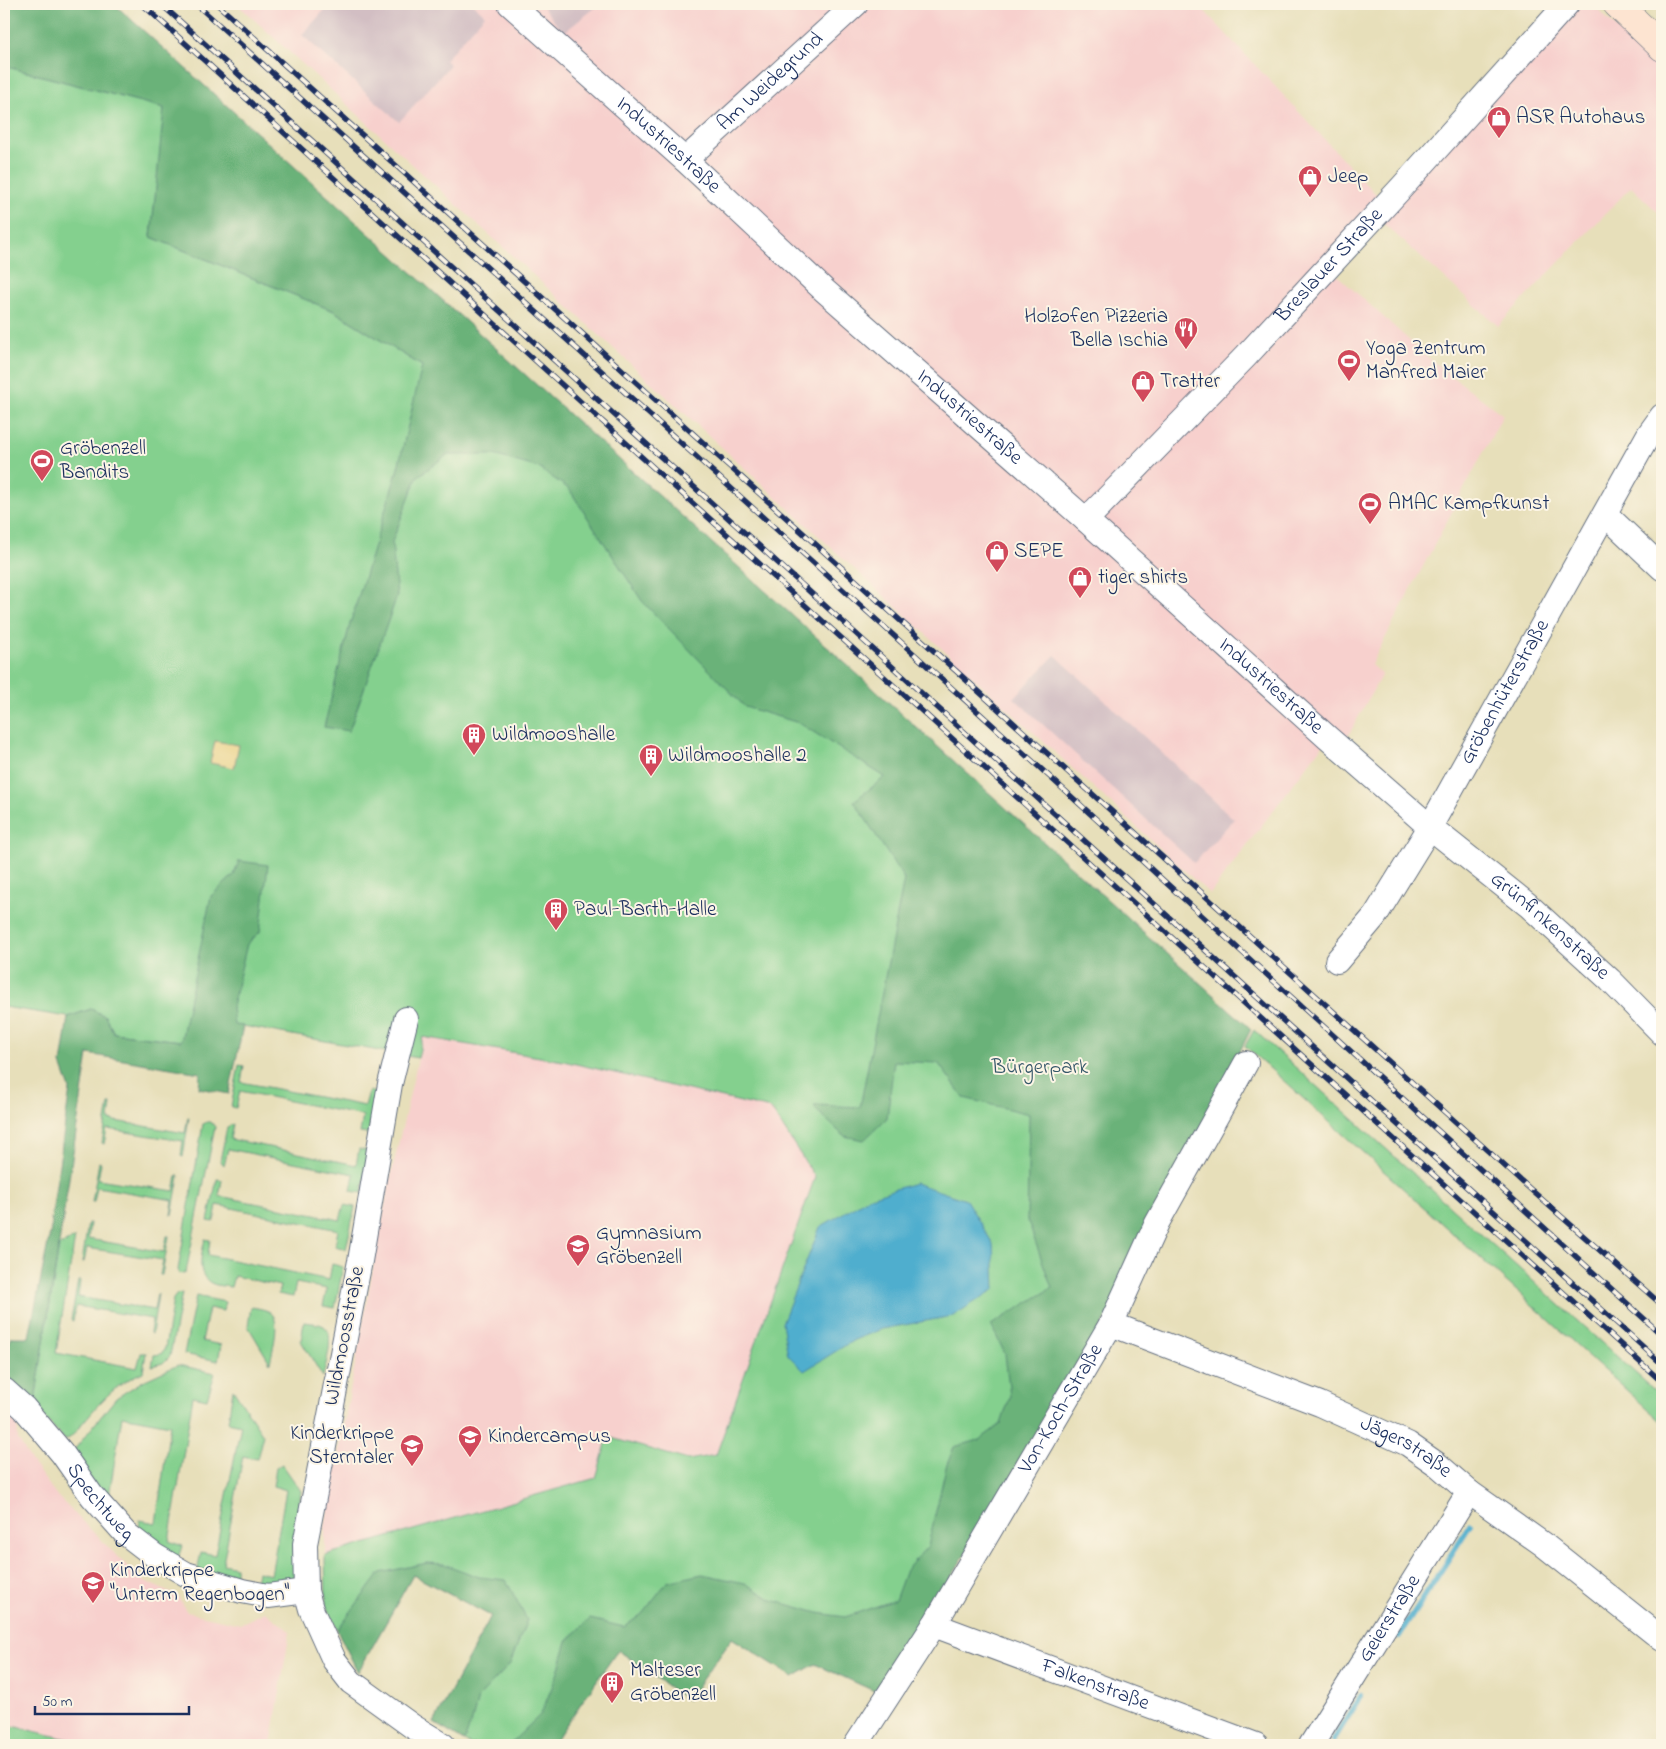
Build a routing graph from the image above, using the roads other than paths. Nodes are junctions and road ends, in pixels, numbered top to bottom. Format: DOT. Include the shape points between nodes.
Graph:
graph roads {
  1 [pos="510,4"];
  2 [pos="856,4"];
  3 [pos="1567,4"];
  4 [pos="1617,4"];
  5 [pos="1662,47"];
  6 [pos="685,160"];
  7 [pos="1662,416"];
  8 [pos="1605,514"];
  9 [pos="1086,520"];
  10 [pos="1662,568"];
  11 [pos="1430,827"];
  12 [pos="1338,961"];
  13 [pos="406,1019"];
  14 [pos="1662,1032"];
  15 [pos="1246,1063"];
  16 [pos="1110,1324"];
  17 [pos="4,1390"];
  18 [pos="1469,1492"];
  19 [pos="306,1591"];
  20 [pos="934,1625"];
  21 [pos="1662,1639"];
  22 [pos="443,1745"];
  23 [pos="856,1745"];
  24 [pos="1256,1745"];
  25 [pos="1311,1745"];
  1 -- 6 [label="street, Industriestraße"];
  2 -- 6 [label="street, Am Weidegrund"];
  3 -- 9 [label="street, Breslauer Straße" via="1246,356"];
  4 -- 5 [label="main road"];
  6 -- 9 [label="street, Industriestraße" via="825,291"];
  7 -- 8 [label="street, Gröbenhüterstraße" via="1648,434"];
  8 -- 10 [label="street"];
  8 -- 11 [label="street, Gröbenhüterstraße"];
  9 -- 11 [label="street, Industriestraße"];
  11 -- 12 [label="street, Gröbenhüterstraße" via="1374,916"];
  11 -- 14 [label="street, Grünfinkenstraße" via="1528,905"];
  13 -- 19 [label="street, Wildmoosstraße" via="390,1084 360,1261 307,1535"];
  15 -- 16 [label="street, Von-Koch-Straße" via="1157,1223"];
  16 -- 18 [label="street, Jägerstraße" via="1320,1404 1408,1444"];
  16 -- 20 [label="street, Von-Koch-Straße"];
  17 -- 19 [label="street, Spechtweg" via="30,1415 92,1496 125,1533 155,1556 186,1574 242,1591 268,1596"];
  18 -- 21 [label="street, Jägerstraße" via="1544,1545"];
  18 -- 25 [label="street, Geierstraße"];
  19 -- 22 [label="street, Wildmoosstraße" via="334,1660 350,1682"];
  20 -- 23 [label="street, Von-Koch-Straße"];
  20 -- 24 [label="street, Falkenstraße"];
}
